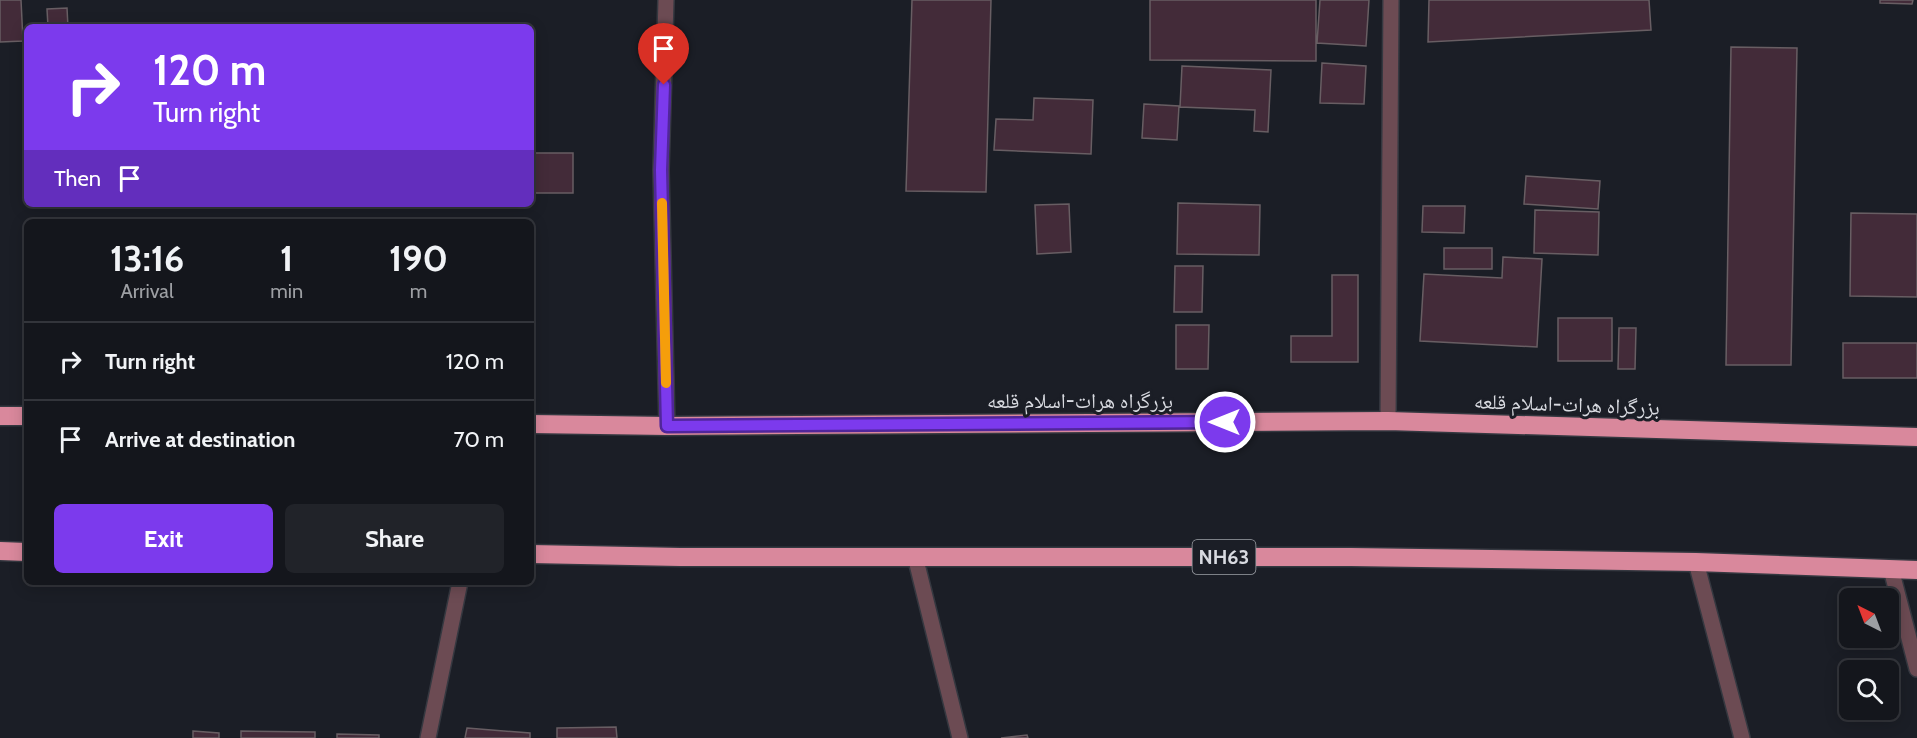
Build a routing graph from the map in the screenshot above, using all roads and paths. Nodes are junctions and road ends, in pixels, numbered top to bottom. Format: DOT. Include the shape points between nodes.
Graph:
graph roads {
  1 [pos="666,0"];
  2 [pos="1391,0"];
  3 [pos="0,416"];
  4 [pos="24,416"];
  5 [pos="1388,420"];
  6 [pos="534,424"];
  7 [pos="667,426"];
  8 [pos="1917,437"];
  9 [pos="0,552"];
  10 [pos="24,552"];
  11 [pos="534,554"];
  12 [pos="915,556"];
  13 [pos="1696,562"];
  14 [pos="1891,569"];
  15 [pos="1917,570"];
  16 [pos="459,585"];
  17 [pos="1917,669"];
  18 [pos="429,738"];
  19 [pos="960,738"];
  20 [pos="1742,738"];
  1 -- 7 [label="street" via="661,170"];
  2 -- 5 [label="street"];
  3 -- 4 [label="highway"];
  5 -- 7 [label="highway, بزرگراه هرات-اسلام قلعه"];
  5 -- 8 [label="highway, بزرگراه هرات-اسلام قلعه"];
  6 -- 7 [label="highway, بزرگراه هرات-اسلام قلعه"];
  9 -- 10 [label="highway"];
  11 -- 12 [label="highway, NH63"];
  12 -- 13 [label="highway, NH63"];
  12 -- 19 [label="street"];
  13 -- 14 [label="highway, NH63"];
  13 -- 20 [label="street"];
  14 -- 15 [label="highway, NH63"];
  14 -- 17 [label="street"];
  16 -- 18 [label="street"];
}
